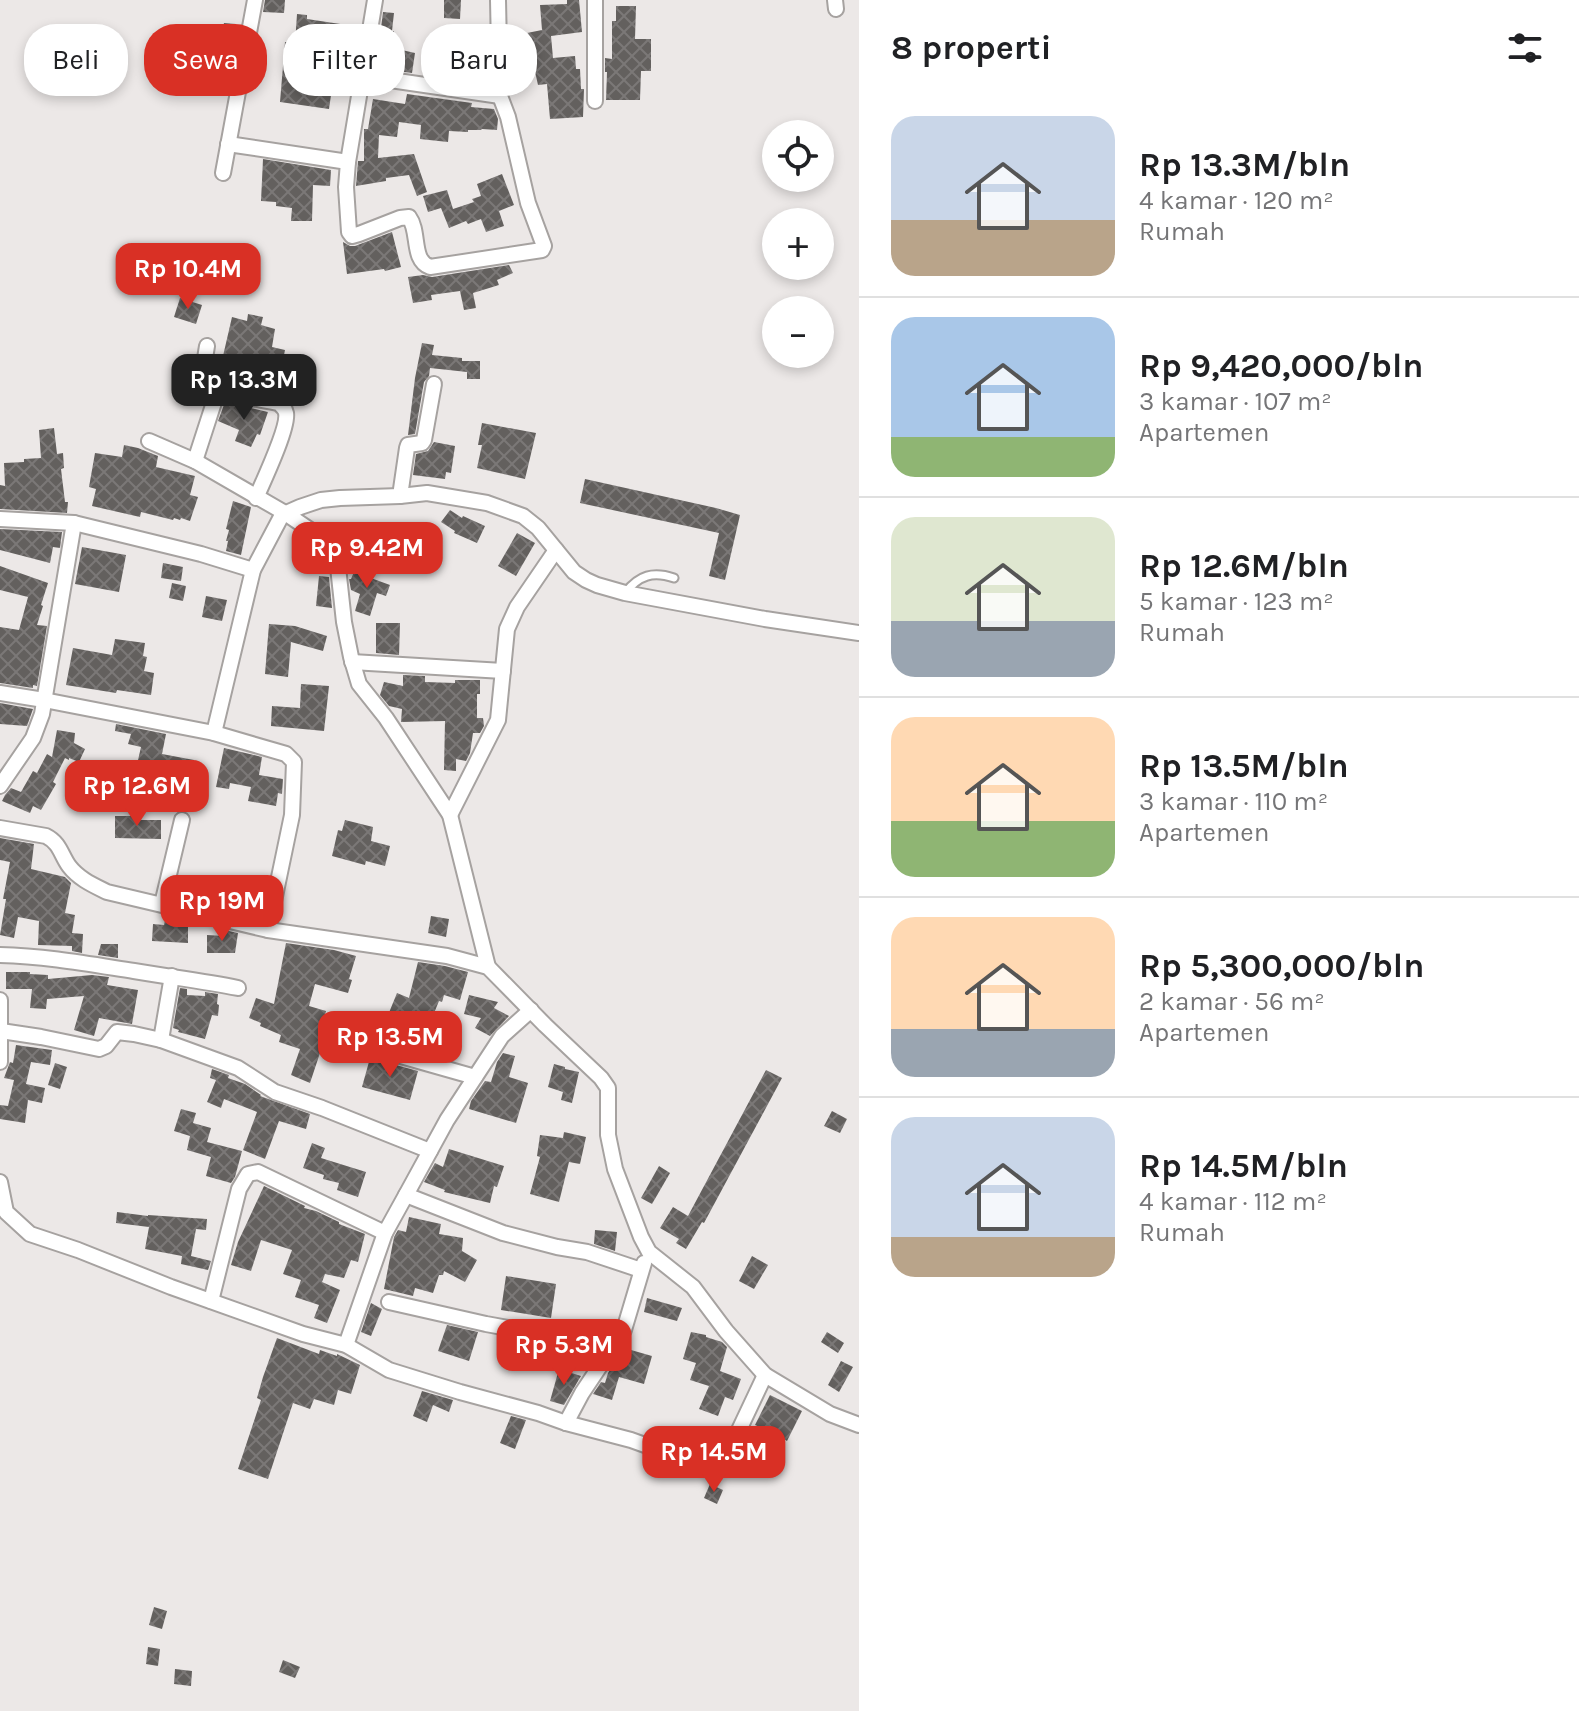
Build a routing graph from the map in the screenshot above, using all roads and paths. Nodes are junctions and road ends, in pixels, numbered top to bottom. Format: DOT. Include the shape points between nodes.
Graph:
graph roads {
  1 [pos="255,0"];
  2 [pos="375,0"];
  3 [pos="498,0"];
  4 [pos="595,0"];
  5 [pos="370,24"];
  6 [pos="498,24"];
  7 [pos="360,96"];
  8 [pos="500,96"];
  9 [pos="595,101"];
  10 [pos="228,144"];
  11 [pos="348,162"];
  12 [pos="223,173"];
  13 [pos="207,346"];
  14 [pos="434,384"];
  15 [pos="218,390"];
  16 [pos="149,441"];
  17 [pos="195,461"];
  18 [pos="400,496"];
  19 [pos="256,498"];
  20 [pos="0,519"];
  21 [pos="279,520"];
  22 [pos="74,523"];
  23 [pos="556,550"];
  24 [pos="253,570"];
  25 [pos="674,578"];
  26 [pos="625,593"];
  27 [pos="859,633"];
  28 [pos="352,662"];
  29 [pos="503,671"];
  30 [pos="0,693"];
  31 [pos="44,700"];
  32 [pos="214,733"];
  33 [pos="0,786"];
  34 [pos="450,815"];
  35 [pos="182,820"];
  36 [pos="0,828"];
  37 [pos="162,904"];
  38 [pos="268,930"];
  39 [pos="0,955"];
  40 [pos="488,967"];
  41 [pos="172,976"];
  42 [pos="238,988"];
  43 [pos="0,1000"];
  44 [pos="531,1010"];
  45 [pos="1,1031"];
  46 [pos="161,1040"];
  47 [pos="362,1045"];
  48 [pos="0,1062"];
  49 [pos="475,1077"];
  50 [pos="430,1151"];
  51 [pos="0,1182"];
  52 [pos="406,1195"];
  53 [pos="0,1214"];
  54 [pos="385,1233"];
  55 [pos="30,1234"];
  56 [pos="649,1252"];
  57 [pos="641,1270"];
  58 [pos="211,1301"];
  59 [pos="389,1302"];
  60 [pos="346,1345"];
  61 [pos="613,1347"];
  62 [pos="765,1375"];
  63 [pos="566,1423"];
  64 [pos="859,1425"];
  1 -- 10 [label="street"];
  2 -- 5 [label="street"];
  3 -- 6 [label="street"];
  4 -- 9 [label="street"];
  7 -- 11 [label="street"];
  8 -- 11 [label="street" via="528,203 544,242 542,250 430,267 419,260 409,217 352,236 347,223"];
  10 -- 11 [label="street"];
  10 -- 12 [label="street"];
  13 -- 15 [label="street" via="202,380"];
  14 -- 18 [label="street" via="424,440 407,448"];
  15 -- 17 [label="street"];
  15 -- 19 [label="street" via="285,409 278,445"];
  16 -- 17 [label="street"];
  17 -- 19 [label="street"];
  18 -- 21 [label="street" via="321,500"];
  18 -- 23 [label="street" via="438,494 487,503 523,516"];
  19 -- 21 [label="street"];
  20 -- 22 [label="street"];
  21 -- 24 [label="street"];
  21 -- 28 [label="street" via="328,542 335,551"];
  22 -- 24 [label="street"];
  22 -- 31 [label="street"];
  23 -- 26 [label="street" via="586,580"];
  23 -- 29 [label="street" via="507,629"];
  24 -- 32 [label="street"];
  25 -- 26 [label="lane" via="648,575"];
  26 -- 27 [label="street"];
  28 -- 29 [label="street"];
  28 -- 34 [label="street" via="359,684"];
  29 -- 34 [label="street" via="496,727"];
  30 -- 31 [label="street"];
  31 -- 32 [label="street"];
  31 -- 33 [label="street" via="33,738"];
  32 -- 38 [label="street" via="286,754 294,762 292,815"];
  34 -- 40 [label="street"];
  35 -- 37 [label="street"];
  36 -- 37 [label="street" via="52,839 77,875 107,892"];
  37 -- 38 [label="street"];
  38 -- 40 [label="street" via="447,956"];
  39 -- 41 [label="street"];
  40 -- 44 [label="street"];
  41 -- 42 [label="street"];
  41 -- 46 [label="street"];
  43 -- 45 [label="street"];
  44 -- 49 [label="street" via="502,1036"];
  44 -- 56 [label="street" via="608,1088 608,1135 615,1169"];
  45 -- 46 [label="street" via="99,1049 117,1032"];
  45 -- 48 [label="street"];
  46 -- 50 [label="street" via="238,1068 275,1092"];
  47 -- 49 [label="street"];
  49 -- 50 [label="street"];
  50 -- 52 [label="street"];
  51 -- 55 [label="street" via="6,1212"];
  52 -- 54 [label="street"];
  52 -- 57 [label="street" via="503,1233"];
  53 -- 55 [label="street"];
  54 -- 58 [label="street" via="258,1172 248,1174 239,1189"];
  54 -- 60 [label="street"];
  55 -- 58 [label="street"];
  56 -- 57 [label="street"];
  56 -- 62 [label="street" via="693,1287"];
  57 -- 61 [label="street" via="624,1330"];
  58 -- 60 [label="street"];
  59 -- 61 [label="street"];
  60 -- 63 [label="street" via="389,1370"];
  61 -- 63 [label="street"];
  62 -- 63 [label="street" via="719,1464 681,1458"];
  62 -- 64 [label="street"];
}
